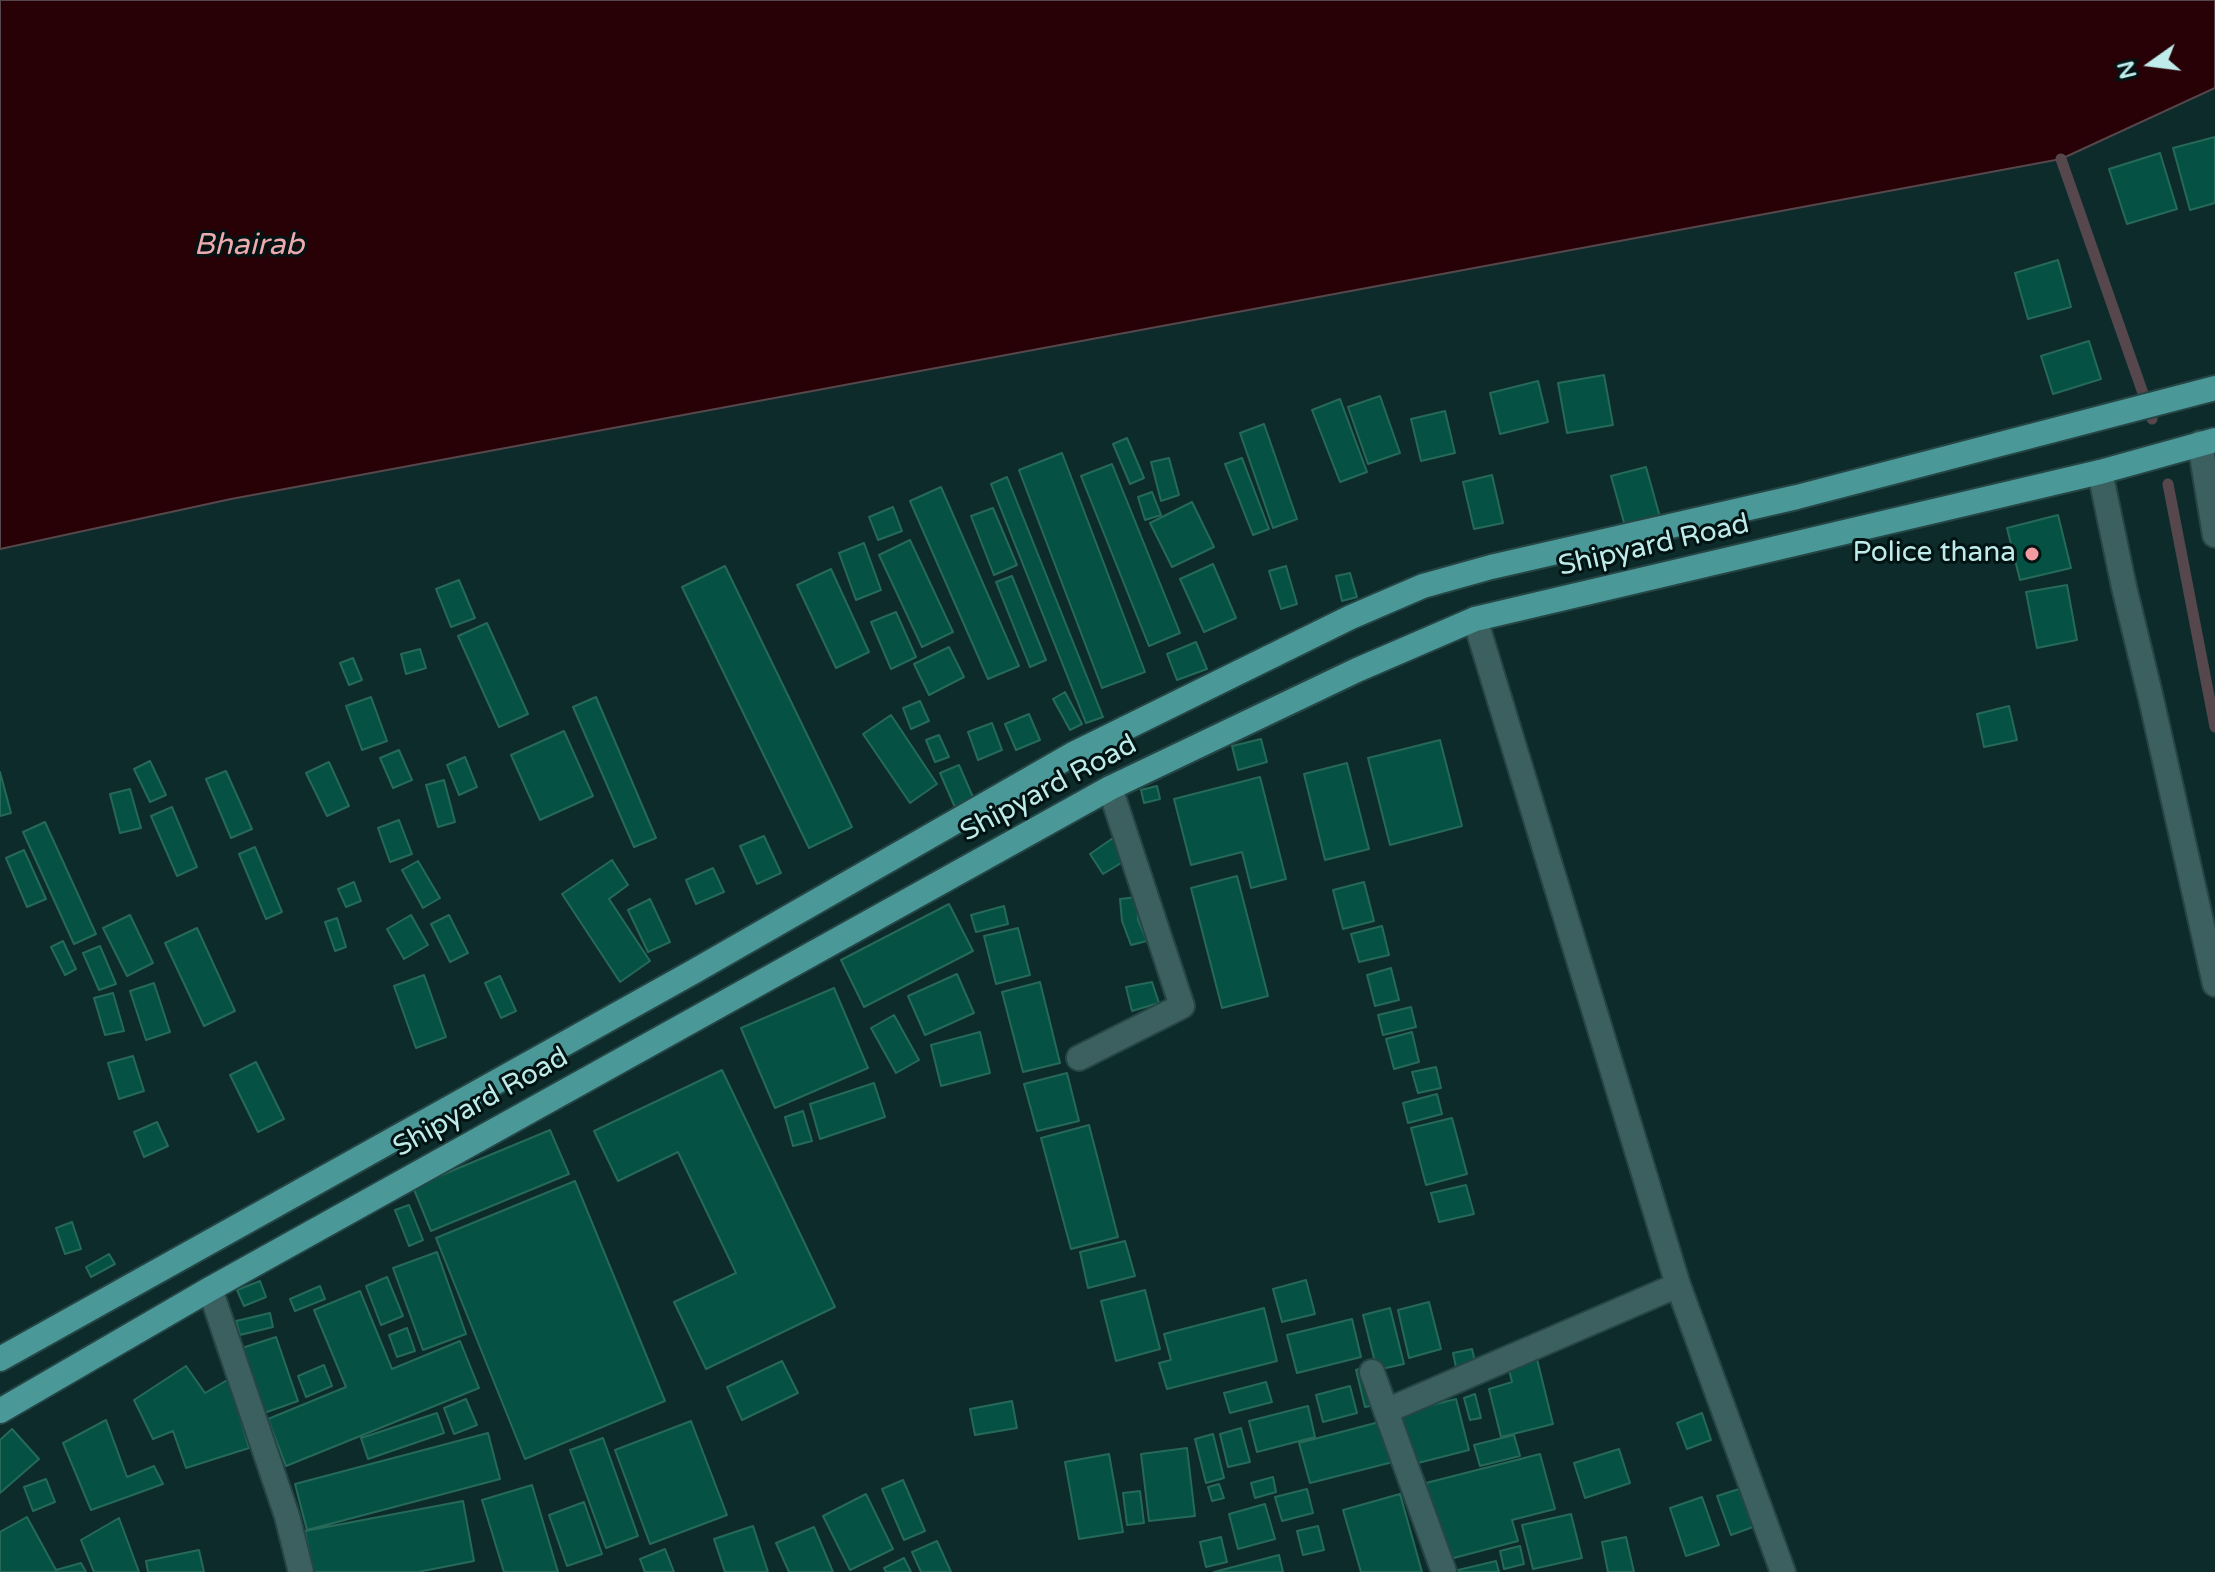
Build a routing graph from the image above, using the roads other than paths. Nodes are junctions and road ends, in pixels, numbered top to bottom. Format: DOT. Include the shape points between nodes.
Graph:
graph roads {
  1 [pos="2215,388"];
  2 [pos="2208,442"];
  3 [pos="2100,472"];
  4 [pos="2215,535"];
  5 [pos="1475,619"];
  6 [pos="1110,788"];
  7 [pos="2215,984"];
  8 [pos="1079,1058"];
  9 [pos="1678,1285"];
  10 [pos="210,1289"];
  11 [pos="0,1359"];
  12 [pos="1372,1372"];
  13 [pos="0,1411"];
  14 [pos="1386,1411"];
  15 [pos="301,1572"];
  16 [pos="1444,1572"];
  17 [pos="1783,1572"];
  1 -- 11 [label="main road" via="1797,497 1491,567 1423,586 1351,617 1075,753"];
  2 -- 3 [label="main road, Shipyard Road"];
  2 -- 4 [label="street"];
  3 -- 5 [label="main road, Shipyard Road"];
  3 -- 7 [label="street"];
  5 -- 6 [label="main road, Shipyard Road"];
  5 -- 9 [label="street"];
  6 -- 8 [label="street" via="1182,1006"];
  6 -- 10 [label="main road, Shipyard Road"];
  9 -- 14 [label="street"];
  9 -- 17 [label="street"];
  10 -- 13 [label="main road, Shipyard Road"];
  10 -- 15 [label="street"];
  12 -- 14 [label="street"];
  14 -- 16 [label="street"];
}
